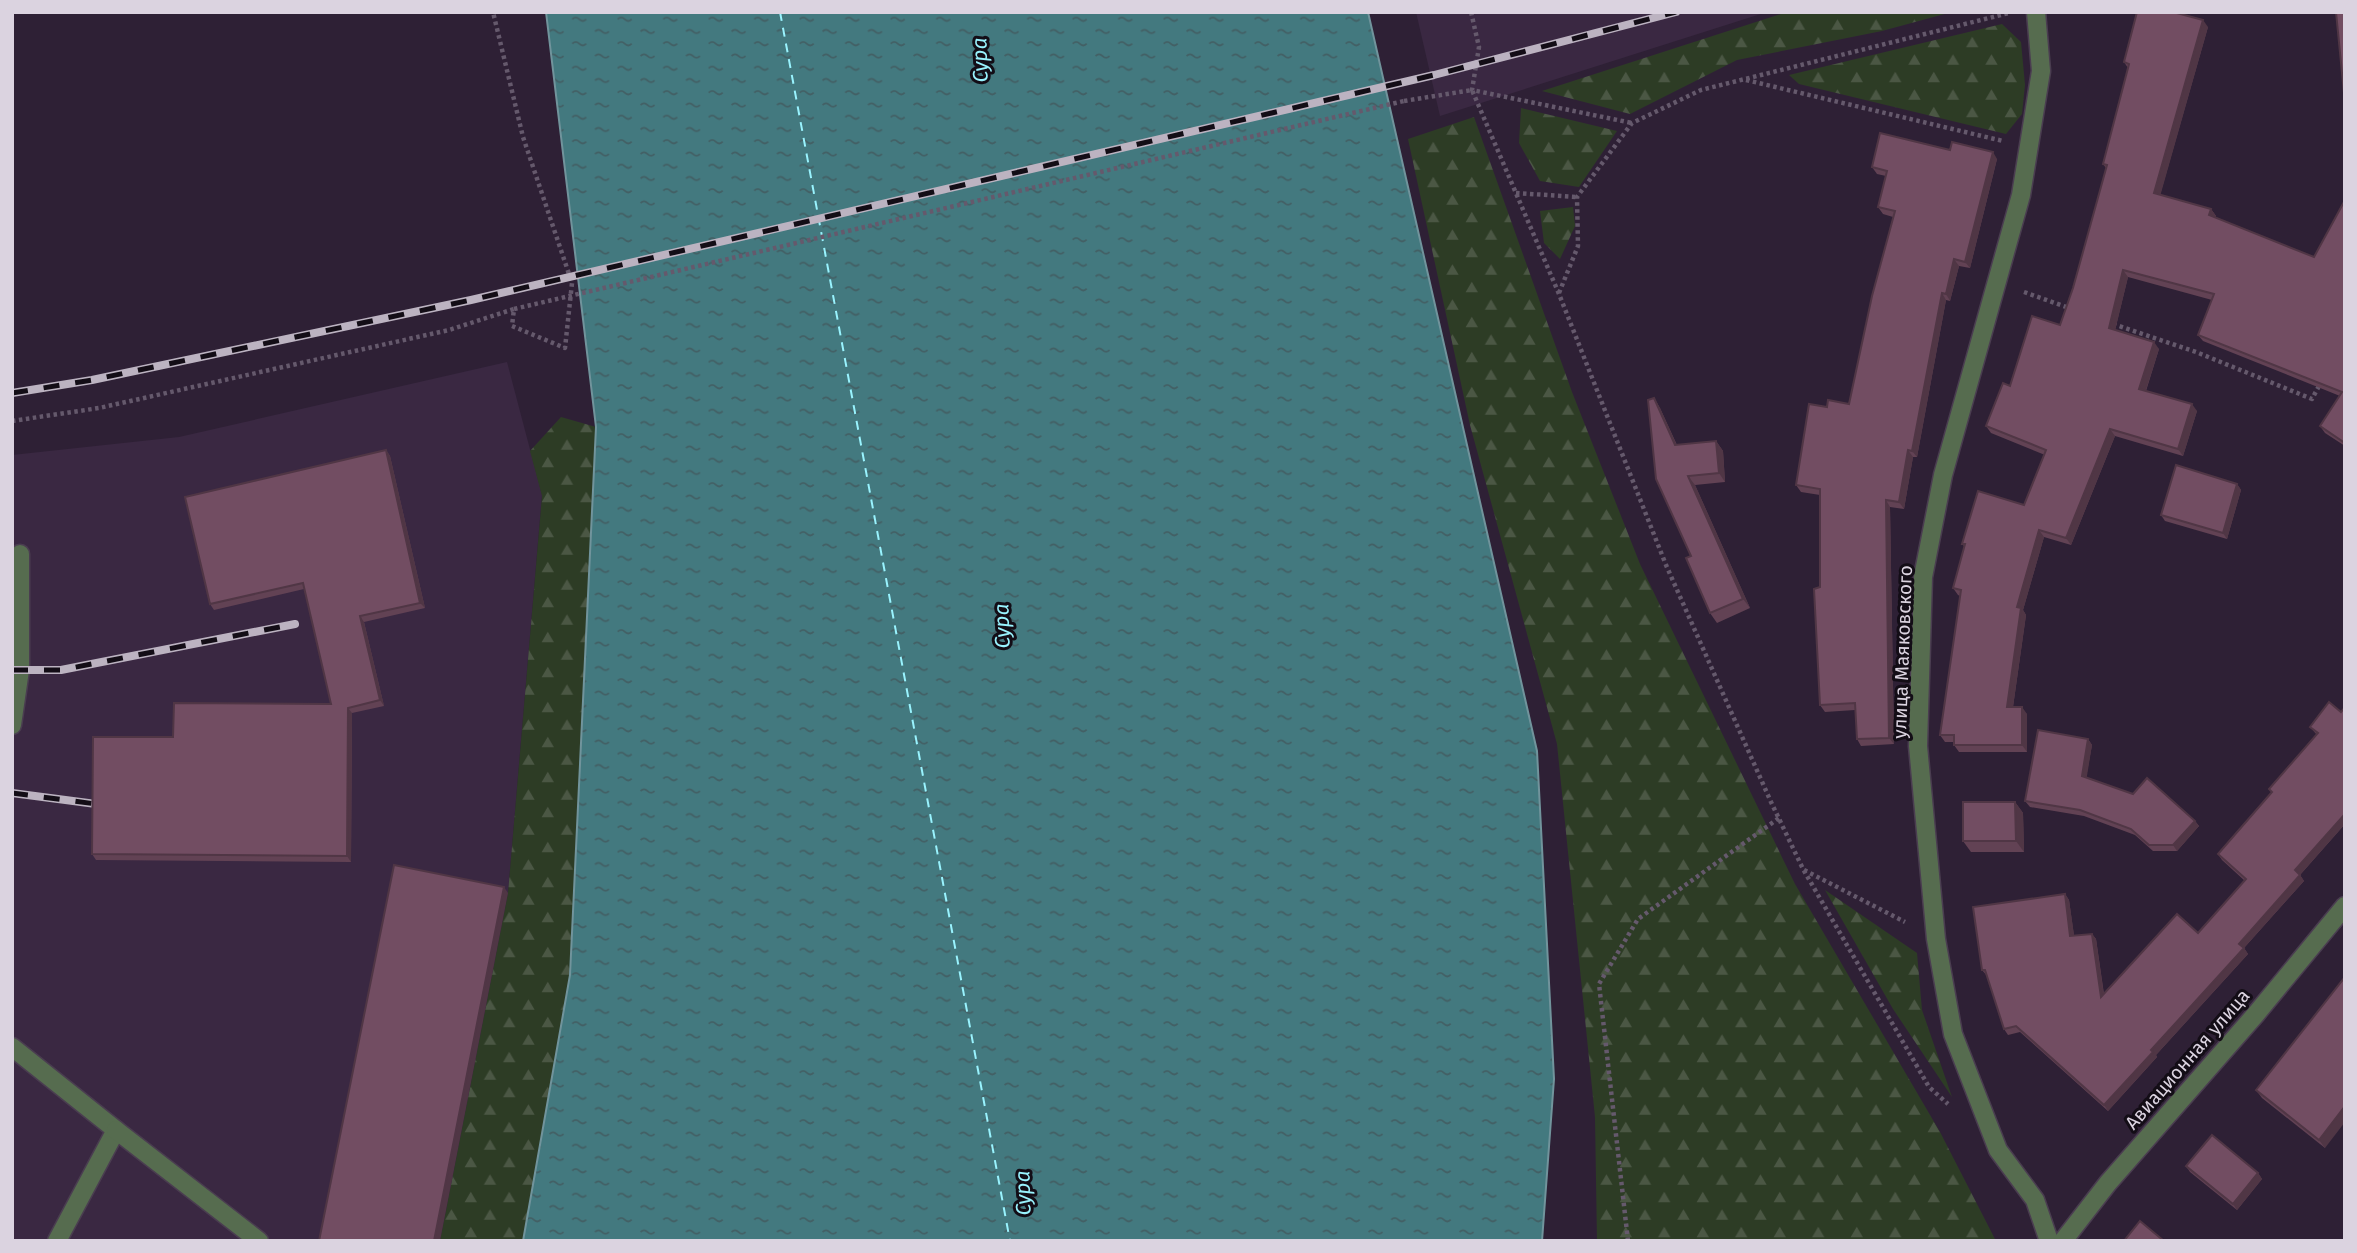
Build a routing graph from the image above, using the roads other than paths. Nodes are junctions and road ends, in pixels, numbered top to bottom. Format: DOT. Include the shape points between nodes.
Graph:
graph roads {
  1 [pos="2036,12"];
  2 [pos="20,554"];
  3 [pos="12,725"];
  4 [pos="2345,906"];
  5 [pos="12,1047"];
  6 [pos="116,1130"];
  7 [pos="57,1241"];
  8 [pos="259,1241"];
  9 [pos="2049,1241"];
  10 [pos="2063,1241"];
  1 -- 9 [label="street, улица Маяковского" via="2041,71 2021,195 1943,475 1923,577 1918,746 1936,939 1952,1034 1998,1150 2035,1200"];
  2 -- 3 [label="street" via="20,670"];
  4 -- 10 [label="street, Авиационная улица" via="2108,1182"];
  5 -- 6 [label="street"];
  6 -- 7 [label="street"];
  6 -- 8 [label="street"];
}
